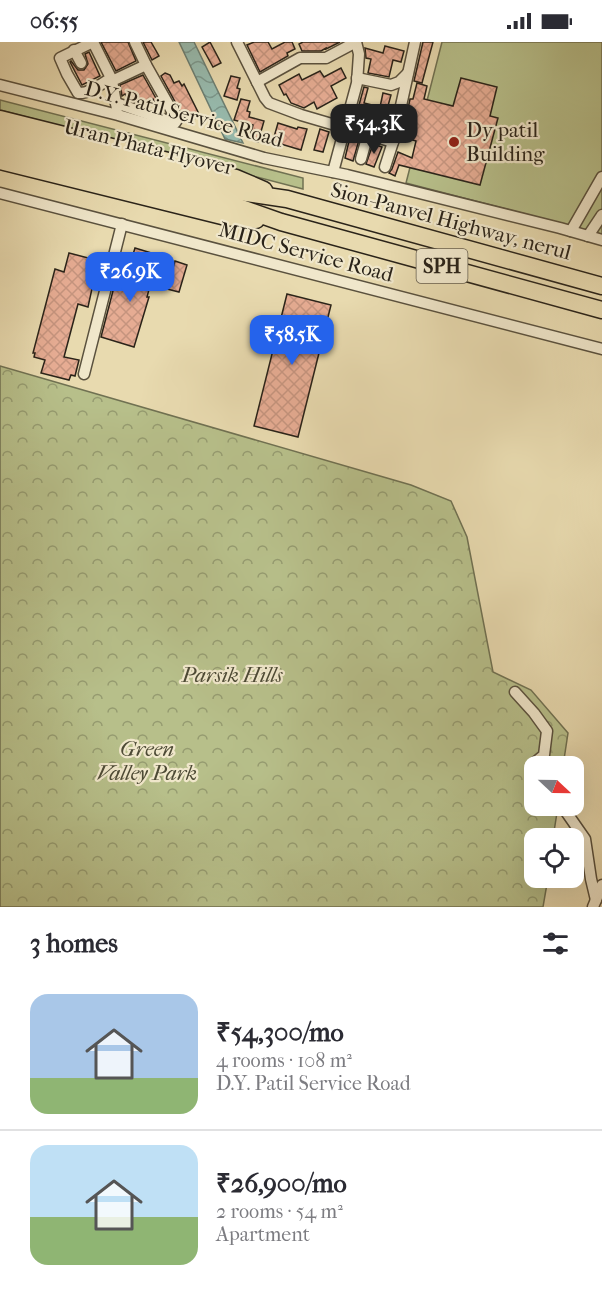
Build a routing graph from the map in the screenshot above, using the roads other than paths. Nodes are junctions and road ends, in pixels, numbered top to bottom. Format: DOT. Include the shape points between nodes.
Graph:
graph roads {
  1 [pos="93,42"];
  2 [pos="135,42"];
  3 [pos="237,42"];
  4 [pos="356,42"];
  5 [pos="415,42"];
  6 [pos="75,50"];
  7 [pos="81,63"];
  8 [pos="146,65"];
  9 [pos="409,72"];
  10 [pos="357,78"];
  11 [pos="111,80"];
  12 [pos="256,82"];
  13 [pos="0,85"];
  14 [pos="116,103"];
  15 [pos="118,116"];
  16 [pos="0,119"];
  17 [pos="345,128"];
  18 [pos="0,133"];
  19 [pos="368,134"];
  20 [pos="393,141"];
  21 [pos="0,146"];
  22 [pos="361,159"];
  23 [pos="0,161"];
  24 [pos="96,164"];
  25 [pos="385,167"];
  26 [pos="333,172"];
  27 [pos="602,177"];
  28 [pos="0,193"];
  29 [pos="287,199"];
  30 [pos="602,215"];
  31 [pos="281,222"];
  32 [pos="122,224"];
  33 [pos="571,231"];
  34 [pos="588,236"];
  35 [pos="602,240"];
  36 [pos="602,286"];
  37 [pos="602,310"];
  38 [pos="602,349"];
  39 [pos="84,374"];
  40 [pos="514,692"];
  41 [pos="543,756"];
  42 [pos="569,816"];
  43 [pos="602,885"];
  44 [pos="594,904"];
  1 -- 6 [label="street"];
  1 -- 11 [label="street"];
  2 -- 8 [label="street"];
  3 -- 12 [label="street"];
  4 -- 10 [label="street"];
  4 -- 12 [label="street" via="326,58 300,58"];
  5 -- 9 [label="street"];
  6 -- 7 [label="street"];
  6 -- 11 [label="street" via="60,58 78,93"];
  8 -- 11 [label="street"];
  8 -- 14 [label="street" via="177,120 175,123"];
  9 -- 10 [label="street" via="391,85"];
  9 -- 20 [label="street"];
  10 -- 17 [label="street"];
  11 -- 14 [label="street"];
  12 -- 17 [label="street" via="273,105"];
  13 -- 15 [label="street, D.Y. Patil Service Road"];
  14 -- 15 [label="street"];
  15 -- 26 [label="street, D.Y. Patil Service Road" via="264,158"];
  16 -- 29 [label="highway" via="236,178"];
  17 -- 19 [label="street"];
  17 -- 26 [label="street"];
  18 -- 24 [label="highway, Uran Phata Flyover / SPH"];
  19 -- 20 [label="street"];
  19 -- 22 [label="street"];
  20 -- 25 [label="street"];
  21 -- 24 [label="highway, Uran Phata Flyover / SPH"];
  23 -- 31 [label="highway" via="226,218"];
  24 -- 29 [label="highway, Uran Phata Flyover / SPH"];
  24 -- 31 [label="highway, Uran Phata Flyover / SPH"];
  26 -- 33 [label="street, D.Y. Patil Service Road"];
  27 -- 33 [label="street"];
  28 -- 32 [label="street, MIDC Service Road"];
  29 -- 36 [label="highway, Sion-Panvel Highway, nerul / SPH"];
  30 -- 34 [label="street"];
  31 -- 37 [label="highway, SPH"];
  32 -- 38 [label="street, MIDC Service Road"];
  32 -- 39 [label="street"];
  33 -- 34 [label="street, D.Y. Patil Service Road"];
  34 -- 35 [label="street, D.Y. Patil Service Road"];
  40 -- 41 [label="street" via="547,731"];
  42 -- 44 [label="street" via="585,838"];
  43 -- 44 [label="street"];
}
